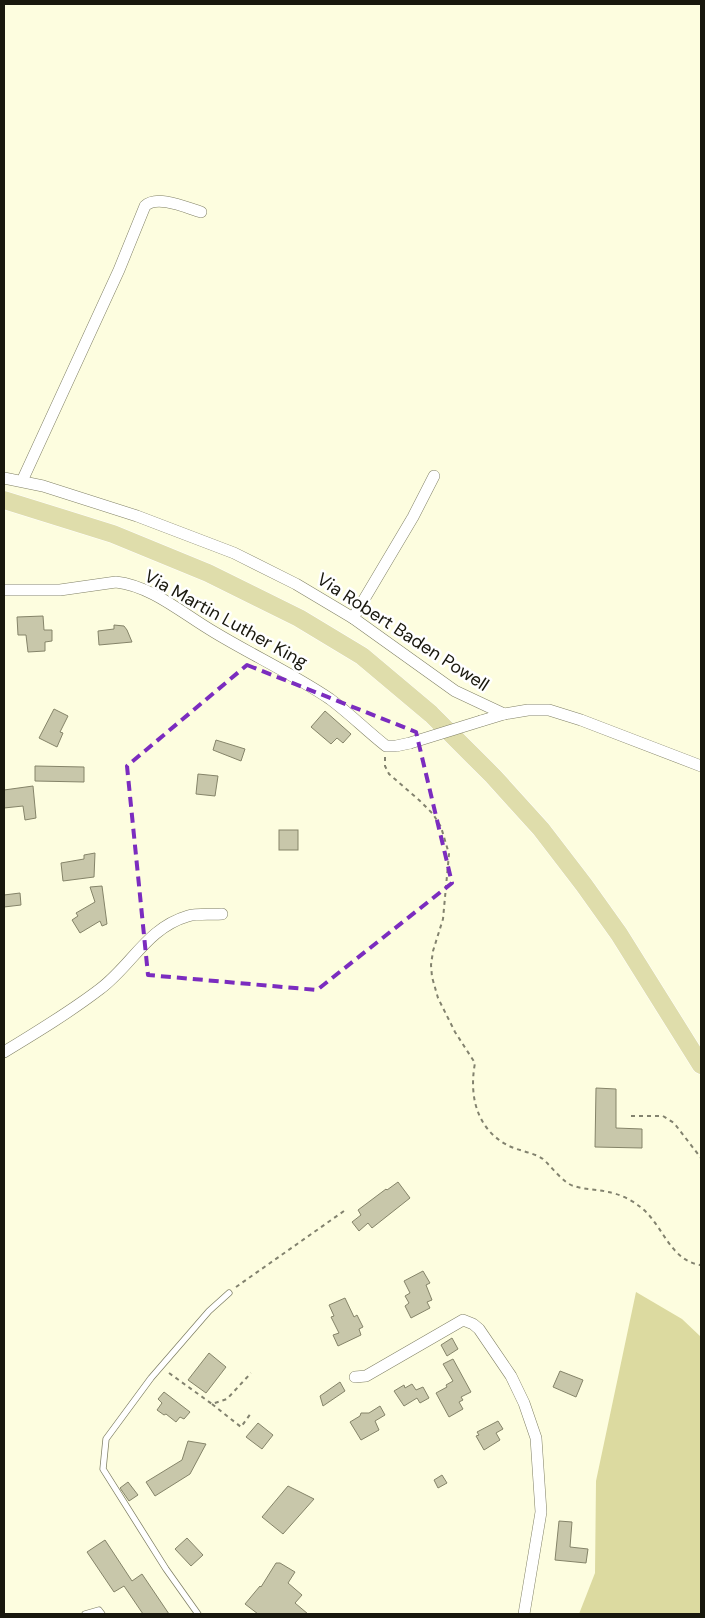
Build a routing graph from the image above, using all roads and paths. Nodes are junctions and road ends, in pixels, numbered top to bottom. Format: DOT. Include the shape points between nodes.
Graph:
graph roads {
  1 [pos="201,212"];
  2 [pos="434,476"];
  3 [pos="4,478"];
  4 [pos="22,482"];
  5 [pos="4,500"];
  6 [pos="4,590"];
  7 [pos="353,618"];
  8 [pos="504,714"];
  9 [pos="386,746"];
  10 [pos="701,766"];
  11 [pos="222,914"];
  12 [pos="4,1052"];
  13 [pos="701,1065"];
  14 [pos="631,1116"];
  15 [pos="701,1158"];
  16 [pos="344,1211"];
  17 [pos="701,1265"];
  18 [pos="228,1293"];
  19 [pos="161,1367"];
  20 [pos="250,1373"];
  21 [pos="355,1378"];
  22 [pos="212,1404"];
  23 [pos="251,1413"];
  24 [pos="85,1614"];
  25 [pos="102,1614"];
  26 [pos="198,1614"];
  27 [pos="524,1614"];
  1 -- 4 [label="street" via="161,201 151,201 145,206"];
  2 -- 7 [label="street"];
  3 -- 4 [label="street, Via Robert Baden Powell"];
  4 -- 7 [label="street, Via Robert Baden Powell" via="137,516 234,553 296,584"];
  5 -- 13 [label="main road" via="113,534 208,573 290,614 362,656 431,714 541,829 619,934"];
  6 -- 9 [label="street, Via Martin Luther King" via="60,590 116,582 138,588 315,690"];
  7 -- 8 [label="street, Via Robert Baden Powell" via="454,691"];
  8 -- 9 [label="street, bridge" via="410,743"];
  8 -- 10 [label="street" via="549,710"];
  9 -- 17 [label="path" via="385,766 389,774 433,814 442,827 449,854 444,911 432,958 432,977 438,998 455,1032 475,1062 472,1076 474,1105 489,1132 507,1146 541,1158 572,1186 610,1192 639,1206 654,1221 676,1253"];
  11 -- 12 [label="street" via="190,915 154,932 102,987"];
  14 -- 15 [label="path" via="662,1116 674,1122"];
  16 -- 18 [label="path"];
  18 -- 19 [label="lane"];
  19 -- 22 [label="path"];
  19 -- 26 [label="lane" via="106,1439 104,1469 147,1540"];
  20 -- 22 [label="path" via="227,1398"];
  21 -- 27 [label="street" via="366,1376 463,1320 479,1329 511,1376 536,1438 541,1512"];
  22 -- 23 [label="path" via="241,1427"];
  24 -- 25 [label="lane" via="99,1610"];
}
